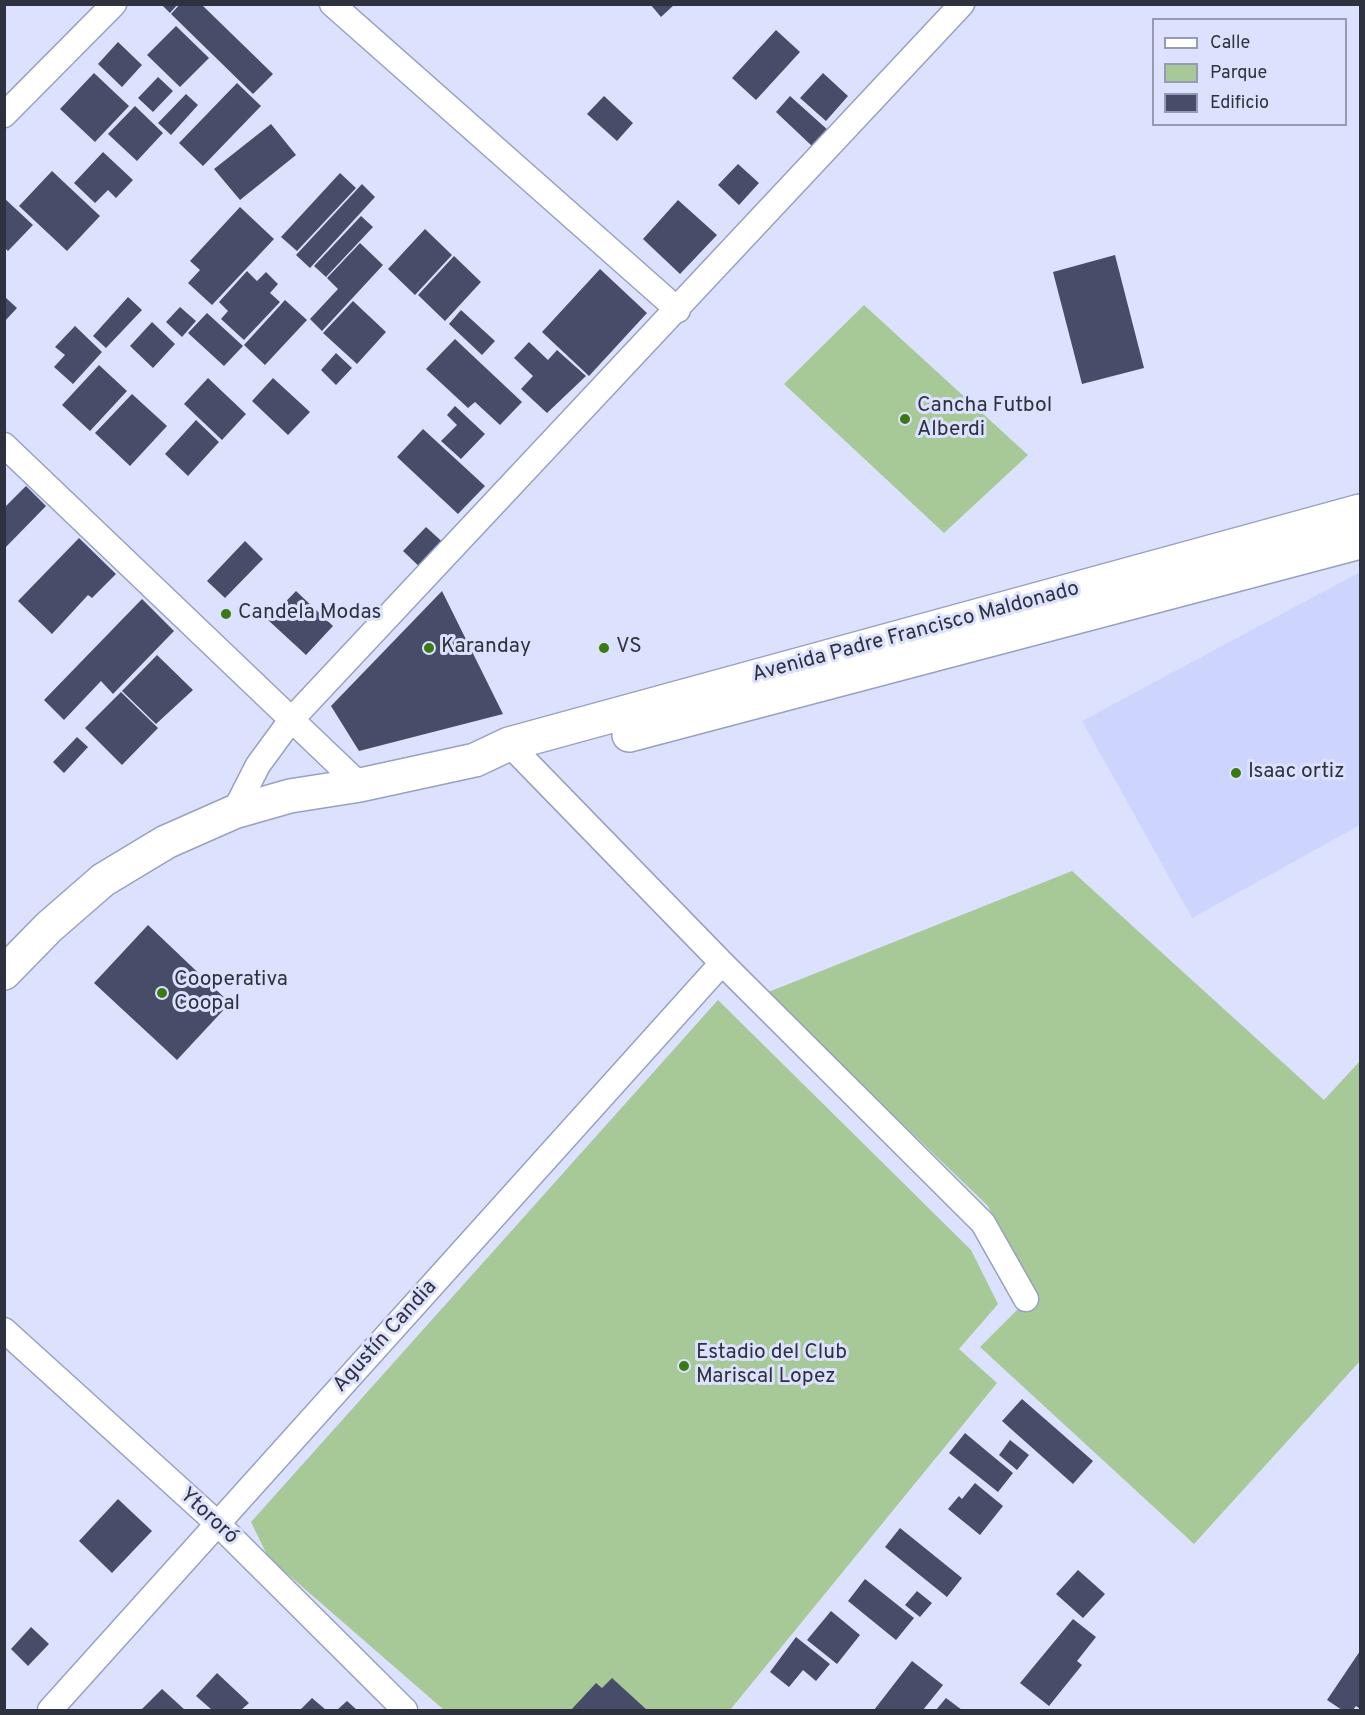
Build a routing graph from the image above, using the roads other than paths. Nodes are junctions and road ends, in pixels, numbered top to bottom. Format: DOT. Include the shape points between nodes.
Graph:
graph roads {
  1 [pos="114,4"];
  2 [pos="332,4"];
  3 [pos="962,4"];
  4 [pos="4,115"];
  5 [pos="678,310"];
  6 [pos="4,445"];
  7 [pos="1360,511"];
  8 [pos="1360,543"];
  9 [pos="291,720"];
  10 [pos="519,753"];
  11 [pos="360,785"];
  12 [pos="234,812"];
  13 [pos="722,963"];
  14 [pos="4,972"];
  15 [pos="1026,1299"];
  16 [pos="4,1330"];
  17 [pos="218,1524"];
  18 [pos="50,1710"];
  19 [pos="405,1710"];
  1 -- 4 [label="street"];
  2 -- 5 [label="street"];
  3 -- 5 [label="street"];
  5 -- 9 [label="street"];
  6 -- 9 [label="street"];
  7 -- 10 [label="main road, Avenida Padre Francisco Maldonado"];
  8 -- 10 [label="main road, Avenida Padre Francisco Maldonado"];
  9 -- 11 [label="street"];
  9 -- 12 [label="street" via="258,765"];
  10 -- 11 [label="main road, Avenida Padre Francisco Maldonado"];
  10 -- 13 [label="street"];
  11 -- 12 [label="main road, Avenida Padre Francisco Maldonado" via="290,796"];
  12 -- 14 [label="main road, Avenida Padre Francisco Maldonado" via="166,842 103,880"];
  13 -- 15 [label="street" via="983,1223"];
  13 -- 17 [label="street, Agustín Candia"];
  16 -- 17 [label="street, Ytororó"];
  17 -- 18 [label="street, Agustín Candia"];
  17 -- 19 [label="street, Ytororó"];
}
